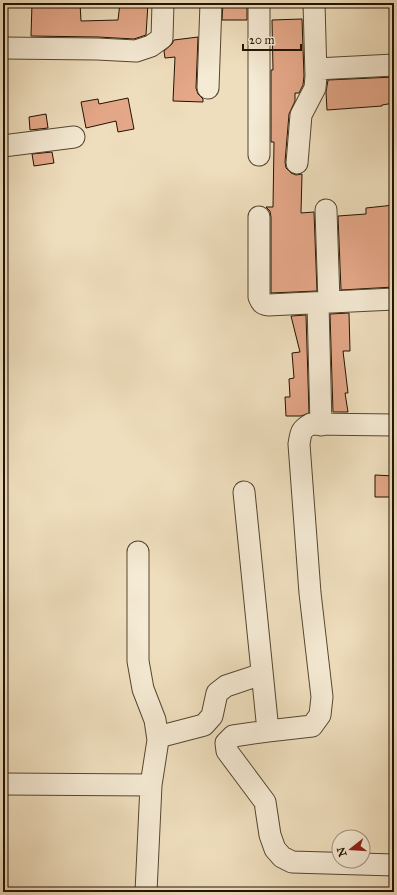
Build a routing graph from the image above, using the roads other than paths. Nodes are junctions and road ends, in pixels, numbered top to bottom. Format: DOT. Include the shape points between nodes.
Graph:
graph roads {
  1 [pos="162,3"];
  2 [pos="211,3"];
  3 [pos="259,3"];
  4 [pos="314,3"];
  5 [pos="3,48"];
  6 [pos="394,65"];
  7 [pos="316,69"];
  8 [pos="208,88"];
  9 [pos="74,136"];
  10 [pos="3,146"];
  11 [pos="259,155"];
  12 [pos="297,163"];
  13 [pos="326,210"];
  14 [pos="259,217"];
  15 [pos="394,299"];
  16 [pos="323,302"];
  17 [pos="321,424"];
  18 [pos="394,425"];
  19 [pos="244,492"];
  20 [pos="138,552"];
  21 [pos="262,674"];
  22 [pos="268,731"];
  23 [pos="158,737"];
  24 [pos="3,784"];
  25 [pos="151,785"];
  26 [pos="394,865"];
  27 [pos="146,892"];
  1 -- 5 [label="street" via="162,38 152,46 136,51"];
  2 -- 8 [label="street"];
  3 -- 11 [label="street"];
  4 -- 7 [label="street"];
  6 -- 7 [label="street"];
  7 -- 12 [label="street" via="315,88 301,115"];
  9 -- 10 [label="street"];
  13 -- 16 [label="street"];
  14 -- 16 [label="street" via="259,296 263,304"];
  15 -- 16 [label="street"];
  16 -- 17 [label="street"];
  17 -- 18 [label="street"];
  17 -- 22 [label="street" via="311,424 302,430 298,444 310,593 322,697 320,715 312,726"];
  19 -- 21 [label="street"];
  20 -- 23 [label="street" via="138,661 143,689"];
  21 -- 22 [label="street"];
  21 -- 23 [label="street" via="226,686 217,693 212,716 204,725"];
  22 -- 26 [label="street" via="232,736 226,743 227,751 265,802 270,835 275,849 282,857 292,862"];
  23 -- 25 [label="street"];
  24 -- 25 [label="street"];
  25 -- 27 [label="street"];
}
